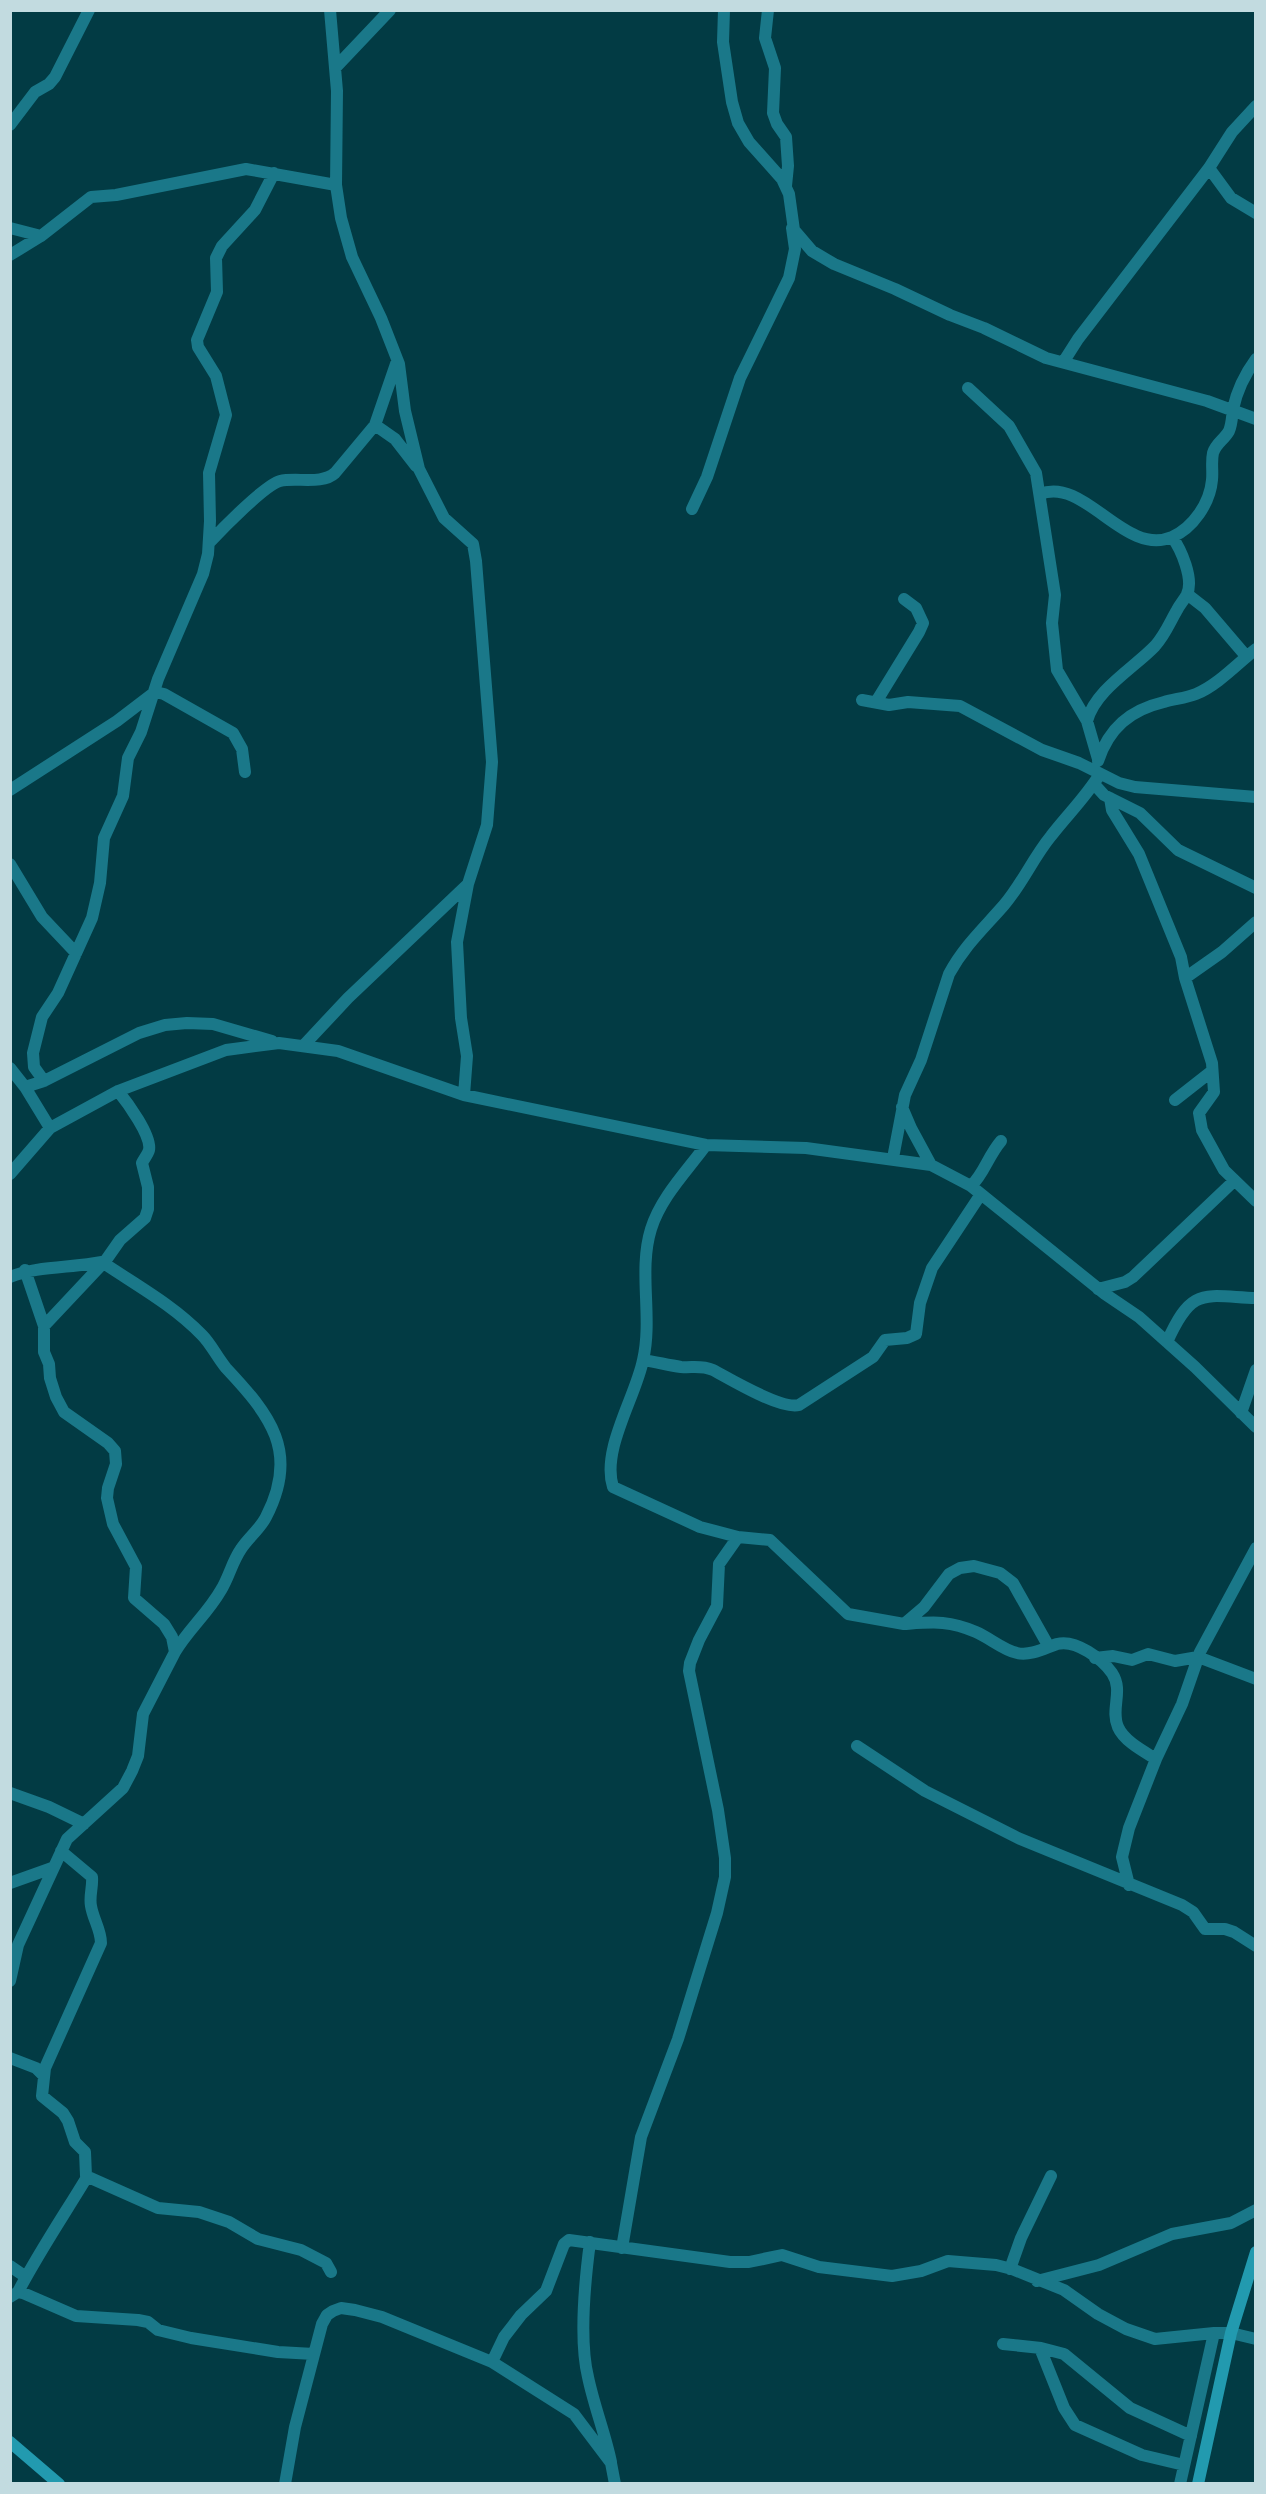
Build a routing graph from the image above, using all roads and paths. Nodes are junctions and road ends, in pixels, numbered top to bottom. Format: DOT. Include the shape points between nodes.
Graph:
graph roads {
  1 [pos="89,10"];
  2 [pos="330,10"];
  3 [pos="390,10"];
  4 [pos="723,10"];
  5 [pos="768,10"];
  6 [pos="335,68"];
  7 [pos="1256,106"];
  8 [pos="10,125"];
  9 [pos="1209,168"];
  10 [pos="274,173"];
  11 [pos="336,185"];
  12 [pos="786,186"];
  13 [pos="1256,213"];
  14 [pos="793,218"];
  15 [pos="10,228"];
  16 [pos="41,236"];
  17 [pos="10,255"];
  18 [pos="1256,359"];
  19 [pos="398,360"];
  20 [pos="1064,361"];
  21 [pos="968,388"];
  22 [pos="1233,410"];
  23 [pos="1256,419"];
  24 [pos="375,425"];
  25 [pos="419,469"];
  26 [pos="1040,494"];
  27 [pos="692,509"];
  28 [pos="1172,537"];
  29 [pos="210,542"];
  30 [pos="1187,594"];
  31 [pos="904,598"];
  32 [pos="1251,652"];
  33 [pos="155,692"];
  34 [pos="862,700"];
  35 [pos="876,702"];
  36 [pos="1087,721"];
  37 [pos="245,772"];
  38 [pos="1097,772"];
  39 [pos="10,790"];
  40 [pos="1256,797"];
  41 [pos="1110,798"];
  42 [pos="10,864"];
  43 [pos="468,884"];
  44 [pos="1256,888"];
  45 [pos="1256,922"];
  46 [pos="76,953"];
  47 [pos="1185,978"];
  48 [pos="279,1043"];
  49 [pos="304,1046"];
  50 [pos="10,1068"];
  51 [pos="1212,1071"];
  52 [pos="44,1081"];
  53 [pos="25,1087"];
  54 [pos="118,1091"];
  55 [pos="464,1095"];
  56 [pos="1175,1100"];
  57 [pos="902,1107"];
  58 [pos="50,1128"];
  59 [pos="1001,1141"];
  60 [pos="706,1145"];
  61 [pos="892,1158"];
  62 [pos="931,1165"];
  63 [pos="10,1174"];
  64 [pos="1234,1181"];
  65 [pos="976,1190"];
  66 [pos="1256,1200"];
  67 [pos="102,1262"];
  68 [pos="25,1270"];
  69 [pos="10,1277"];
  70 [pos="1098,1289"];
  71 [pos="1256,1298"];
  72 [pos="44,1326"];
  73 [pos="1167,1342"];
  74 [pos="644,1360"];
  75 [pos="1256,1370"];
  76 [pos="1241,1413"];
  77 [pos="1256,1427"];
  78 [pos="738,1537"];
  79 [pos="1256,1548"];
  80 [pos="904,1624"];
  81 [pos="1049,1647"];
  82 [pos="175,1652"];
  83 [pos="1198,1657"];
  84 [pos="1095,1658"];
  85 [pos="1256,1679"];
  86 [pos="856,1746"];
  87 [pos="1156,1759"];
  88 [pos="10,1793"];
  89 [pos="84,1824"];
  90 [pos="61,1851"];
  91 [pos="52,1868"];
  92 [pos="10,1883"];
  93 [pos="1129,1885"];
  94 [pos="1256,1946"];
  95 [pos="10,1981"];
  96 [pos="10,2058"];
  97 [pos="43,2075"];
  98 [pos="1051,2176"];
  99 [pos="87,2177"];
  100 [pos="1256,2210"];
  101 [pos="588,2242"];
  102 [pos="622,2248"];
  103 [pos="1256,2252"];
  104 [pos="10,2266"];
  105 [pos="1010,2269"];
  106 [pos="331,2272"];
  107 [pos="26,2277"];
  108 [pos="1037,2281"];
  109 [pos="14,2295"];
  110 [pos="1214,2332"];
  111 [pos="1232,2333"];
  112 [pos="1256,2339"];
  113 [pos="1003,2344"];
  114 [pos="1040,2348"];
  115 [pos="314,2354"];
  116 [pos="492,2362"];
  117 [pos="1191,2436"];
  118 [pos="10,2442"];
  119 [pos="611,2463"];
  120 [pos="1184,2465"];
  121 [pos="59,2484"];
  122 [pos="285,2484"];
  123 [pos="615,2484"];
  124 [pos="1180,2484"];
  125 [pos="1198,2484"];
  1 -- 8 [label="street" via="55,77 34,92"];
  2 -- 6 [label="street"];
  3 -- 6 [label="street"];
  4 -- 12 [label="street" via="723,42 738,123"];
  5 -- 12 [label="street" via="765,38 775,68 774,119 786,137"];
  6 -- 11 [label="street"];
  7 -- 9 [label="street" via="1222,145"];
  9 -- 13 [label="street" via="1231,198"];
  9 -- 20 [label="street"];
  10 -- 11 [label="street"];
  10 -- 16 [label="street" via="233,170 91,197"];
  10 -- 29 [label="street" via="255,210 216,258 217,292 196,344 216,376 226,415 208,473"];
  11 -- 19 [label="street" via="352,257"];
  12 -- 14 [label="street"];
  14 -- 20 [label="street" via="794,230 802,240 834,264 1046,358"];
  14 -- 27 [label="street" via="795,249 789,278 740,378 707,477"];
  15 -- 16 [label="street"];
  16 -- 17 [label="street"];
  18 -- 22 [label="street" via="1237,392"];
  19 -- 24 [label="street"];
  19 -- 25 [label="street"];
  20 -- 22 [label="street"];
  21 -- 26 [label="street" via="1009,426 1036,473"];
  22 -- 23 [label="street"];
  22 -- 28 [label="street" via="1228,432 1216,444 1206,500 1193,521"];
  24 -- 25 [label="street" via="395,439"];
  24 -- 29 [label="street" via="331,477 278,481 232,518"];
  25 -- 43 [label="street" via="444,518 473,544 476,561 492,762 487,825"];
  26 -- 28 [label="street" via="1057,491 1071,496 1149,540"];
  26 -- 36 [label="street" via="1055,595 1052,623 1057,670"];
  28 -- 30 [label="street" via="1185,561"];
  29 -- 33 [label="street" via="202,574"];
  30 -- 32 [label="street"];
  30 -- 36 [label="street" via="1156,645 1106,690"];
  31 -- 35 [label="street" via="916,608 923,623"];
  32 -- 38 [label="street" via="1197,694 1146,707 1123,721 1108,737"];
  33 -- 37 [label="street" via="233,733 242,750"];
  33 -- 39 [label="street"];
  33 -- 46 [label="street" via="128,758 123,796 104,838 92,918"];
  34 -- 35 [label="street"];
  35 -- 38 [label="street" via="960,706 1018,738"];
  36 -- 38 [label="street"];
  38 -- 40 [label="street" via="1135,787"];
  38 -- 41 [label="street" via="1102,794"];
  38 -- 57 [label="street" via="1084,799 1050,836 1008,899 955,962"];
  41 -- 44 [label="street" via="1140,813 1178,850"];
  41 -- 47 [label="street" via="1113,811 1139,854 1177,946"];
  42 -- 46 [label="street" via="42,917"];
  43 -- 49 [label="street" via="348,998"];
  43 -- 55 [label="street" via="457,942 467,1056"];
  45 -- 47 [label="street"];
  46 -- 52 [label="street" via="37,1033 34,1067"];
  47 -- 51 [label="street"];
  48 -- 49 [label="street"];
  48 -- 52 [label="street" via="213,1024 165,1025 139,1033"];
  48 -- 54 [label="street" via="226,1050"];
  49 -- 55 [label="street" via="338,1051"];
  50 -- 53 [label="street"];
  51 -- 56 [label="street"];
  51 -- 64 [label="street" via="1213,1096 1200,1112 1199,1121 1217,1160"];
  52 -- 53 [label="street"];
  53 -- 58 [label="street"];
  54 -- 58 [label="street"];
  54 -- 67 [label="street" via="133,1110 148,1142 142,1163 148,1209 140,1223"];
  55 -- 60 [label="street"];
  57 -- 61 [label="street"];
  57 -- 62 [label="street"];
  58 -- 63 [label="street"];
  59 -- 65 [label="street" via="991,1152"];
  60 -- 61 [label="street" via="806,1148"];
  60 -- 74 [label="street" via="669,1194 651,1230 645,1262"];
  61 -- 62 [label="street"];
  62 -- 65 [label="street"];
  64 -- 66 [label="street"];
  64 -- 70 [label="street" via="1133,1277"];
  65 -- 70 [label="street"];
  65 -- 74 [label="street" via="932,1268 920,1303 916,1334 885,1340 873,1357 799,1405 749,1390 704,1367"];
  67 -- 68 [label="street"];
  67 -- 72 [label="street"];
  67 -- 82 [label="street" via="173,1309 204,1337 255,1400 278,1439 281,1455 274,1499 265,1519 238,1552 221,1590"];
  68 -- 69 [label="street"];
  68 -- 72 [label="street"];
  70 -- 73 [label="street"];
  71 -- 73 [label="street" via="1205,1295 1176,1321"];
  72 -- 82 [label="street" via="50,1378 64,1412 115,1451 116,1464 108,1488 109,1512 135,1562 134,1596 164,1624 172,1636"];
  73 -- 76 [label="street"];
  74 -- 78 [label="street" via="616,1439 611,1485 700,1527"];
  75 -- 76 [label="street"];
  76 -- 77 [label="street"];
  78 -- 80 [label="street" via="770,1540 848,1614"];
  78 -- 102 [label="street" via="719,1564 717,1606 699,1640 689,1671 725,1858 722,1892 678,2038 641,2137"];
  79 -- 83 [label="street"];
  80 -- 81 [label="street" via="941,1621 977,1632 1023,1654"];
  80 -- 81 [label="street" via="924,1607 949,1575 974,1566 999,1573 1013,1583"];
  81 -- 84 [label="street" via="1069,1644"];
  82 -- 89 [label="street" via="143,1714 132,1772 123,1788"];
  83 -- 84 [label="street" via="1175,1661 1148,1654 1132,1660"];
  83 -- 85 [label="street"];
  83 -- 87 [label="street" via="1182,1704"];
  84 -- 87 [label="street" via="1118,1684 1117,1726 1132,1743"];
  86 -- 93 [label="street" via="925,1791"];
  87 -- 93 [label="street" via="1122,1848"];
  88 -- 89 [label="street"];
  89 -- 90 [label="street" via="67,1839"];
  90 -- 91 [label="street"];
  90 -- 97 [label="street" via="92,1877 90,1903 101,1943"];
  91 -- 92 [label="street"];
  91 -- 95 [label="street" via="15,1952"];
  93 -- 94 [label="street" via="1182,1905 1205,1929 1234,1932"];
  96 -- 97 [label="street" via="36,2068"];
  97 -- 99 [label="street" via="42,2096 68,2121 75,2142 85,2152"];
  98 -- 105 [label="street"];
  99 -- 106 [label="street" via="158,2208 199,2212 229,2222 258,2239 301,2250 327,2264"];
  99 -- 107 [label="street"];
  100 -- 108 [label="street" via="1231,2223 1172,2234 1099,2265"];
  101 -- 102 [label="street"];
  101 -- 116 [label="street" via="571,2240 564,2244 546,2291 504,2337"];
  101 -- 119 [label="street" via="587,2375"];
  102 -- 105 [label="street" via="742,2263 782,2255 819,2267 888,2276 921,2271 948,2261"];
  103 -- 111 [label="main road"];
  104 -- 107 [label="street"];
  105 -- 108 [label="street"];
  107 -- 109 [label="street"];
  108 -- 110 [label="street" via="1064,2290 1098,2314 1155,2339"];
  109 -- 115 [label="street" via="76,2316 138,2320 158,2330 191,2338"];
  110 -- 111 [label="street"];
  110 -- 117 [label="street"];
  111 -- 112 [label="street"];
  111 -- 125 [label="main road"];
  113 -- 114 [label="street"];
  114 -- 117 [label="street" via="1064,2354 1130,2408"];
  114 -- 120 [label="street" via="1075,2425 1134,2452"];
  115 -- 116 [label="street" via="327,2315 341,2308 382,2317"];
  115 -- 122 [label="street"];
  116 -- 119 [label="street" via="574,2414"];
  117 -- 120 [label="street"];
  118 -- 121 [label="main road"];
  119 -- 123 [label="street"];
  120 -- 124 [label="street"];
}
